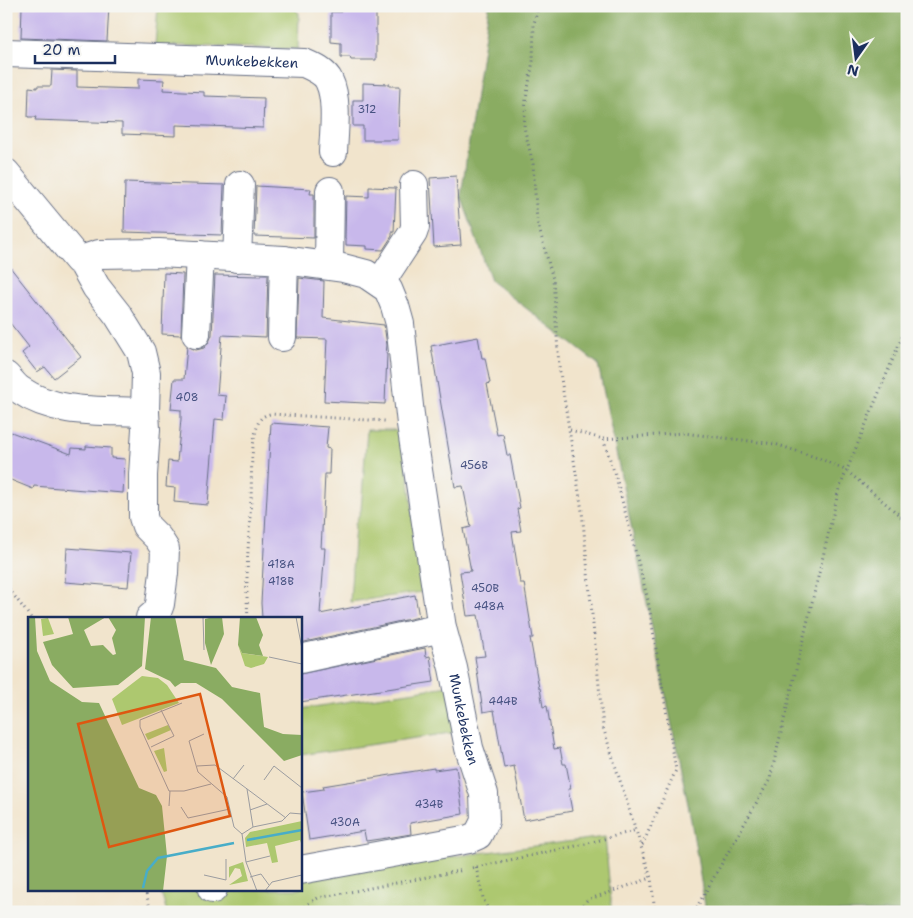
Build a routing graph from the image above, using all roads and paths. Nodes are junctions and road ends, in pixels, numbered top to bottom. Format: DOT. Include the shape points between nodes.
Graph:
graph roads {
  1 [pos="538,6"];
  2 [pos="6,53"];
  3 [pos="334,152"];
  4 [pos="6,173"];
  5 [pos="240,185"];
  6 [pos="414,185"];
  7 [pos="330,191"];
  8 [pos="200,255"];
  9 [pos="237,258"];
  10 [pos="81,260"];
  11 [pos="284,260"];
  12 [pos="329,266"];
  13 [pos="380,283"];
  14 [pos="907,325"];
  15 [pos="196,334"];
  16 [pos="282,337"];
  17 [pos="6,376"];
  18 [pos="145,412"];
  19 [pos="411,424"];
  20 [pos="570,430"];
  21 [pos="604,439"];
  22 [pos="847,471"];
  23 [pos="905,518"];
  24 [pos="907,532"];
  25 [pos="6,585"];
  26 [pos="30,617"];
  27 [pos="151,617"];
  28 [pos="248,617"];
  29 [pos="442,628"];
  30 [pos="301,659"];
  31 [pos="907,725"];
  32 [pos="907,779"];
  33 [pos="469,840"];
  34 [pos="641,848"];
  35 [pos="301,869"];
  36 [pos="651,878"];
  37 [pos="145,890"];
  38 [pos="151,912"];
  39 [pos="490,912"];
  40 [pos="576,912"];
  41 [pos="655,912"];
  42 [pos="694,912"];
  1 -- 20 [label="path" via="524,127 533,164 537,221 553,279 559,366"];
  2 -- 3 [label="lane, Munkebekken" via="304,63 329,80 333,94"];
  4 -- 10 [label="lane"];
  5 -- 9 [label="lane"];
  6 -- 13 [label="lane" via="413,233"];
  7 -- 12 [label="lane"];
  8 -- 9 [label="lane, Munkebekken"];
  8 -- 10 [label="lane, Munkebekken" via="99,254"];
  8 -- 15 [label="lane"];
  9 -- 11 [label="lane, Munkebekken"];
  10 -- 18 [label="lane" via="141,352 146,373"];
  11 -- 12 [label="lane, Munkebekken"];
  11 -- 16 [label="lane"];
  12 -- 13 [label="lane, Munkebekken" via="366,274"];
  13 -- 19 [label="lane, Munkebekken" via="388,289 400,324"];
  14 -- 22 [label="path"];
  17 -- 18 [label="lane" via="19,390 49,405 83,410"];
  18 -- 27 [label="lane" via="143,517 146,526 165,549 160,604"];
  19 -- 28 [label="path" via="263,416 257,426 252,462 246,574"];
  19 -- 29 [label="lane, Munkebekken"];
  20 -- 21 [label="path"];
  20 -- 34 [label="path" via="582,511 603,728"];
  21 -- 22 [label="path" via="683,433 775,444"];
  21 -- 34 [label="path" via="648,600 676,770"];
  22 -- 23 [label="path"];
  22 -- 42 [label="path" via="770,779"];
  23 -- 24 [label="path"];
  25 -- 26 [label="path"];
  29 -- 30 [label="lane"];
  29 -- 33 [label="lane, Munkebekken" via="469,748 484,794 485,821 478,834"];
  31 -- 32 [label="path" via="904,745"];
  33 -- 35 [label="lane"];
  33 -- 39 [label="path" via="483,898"];
  34 -- 36 [label="path"];
  36 -- 40 [label="path" via="586,900"];
  36 -- 41 [label="path"];
  37 -- 38 [label="path"];
}
